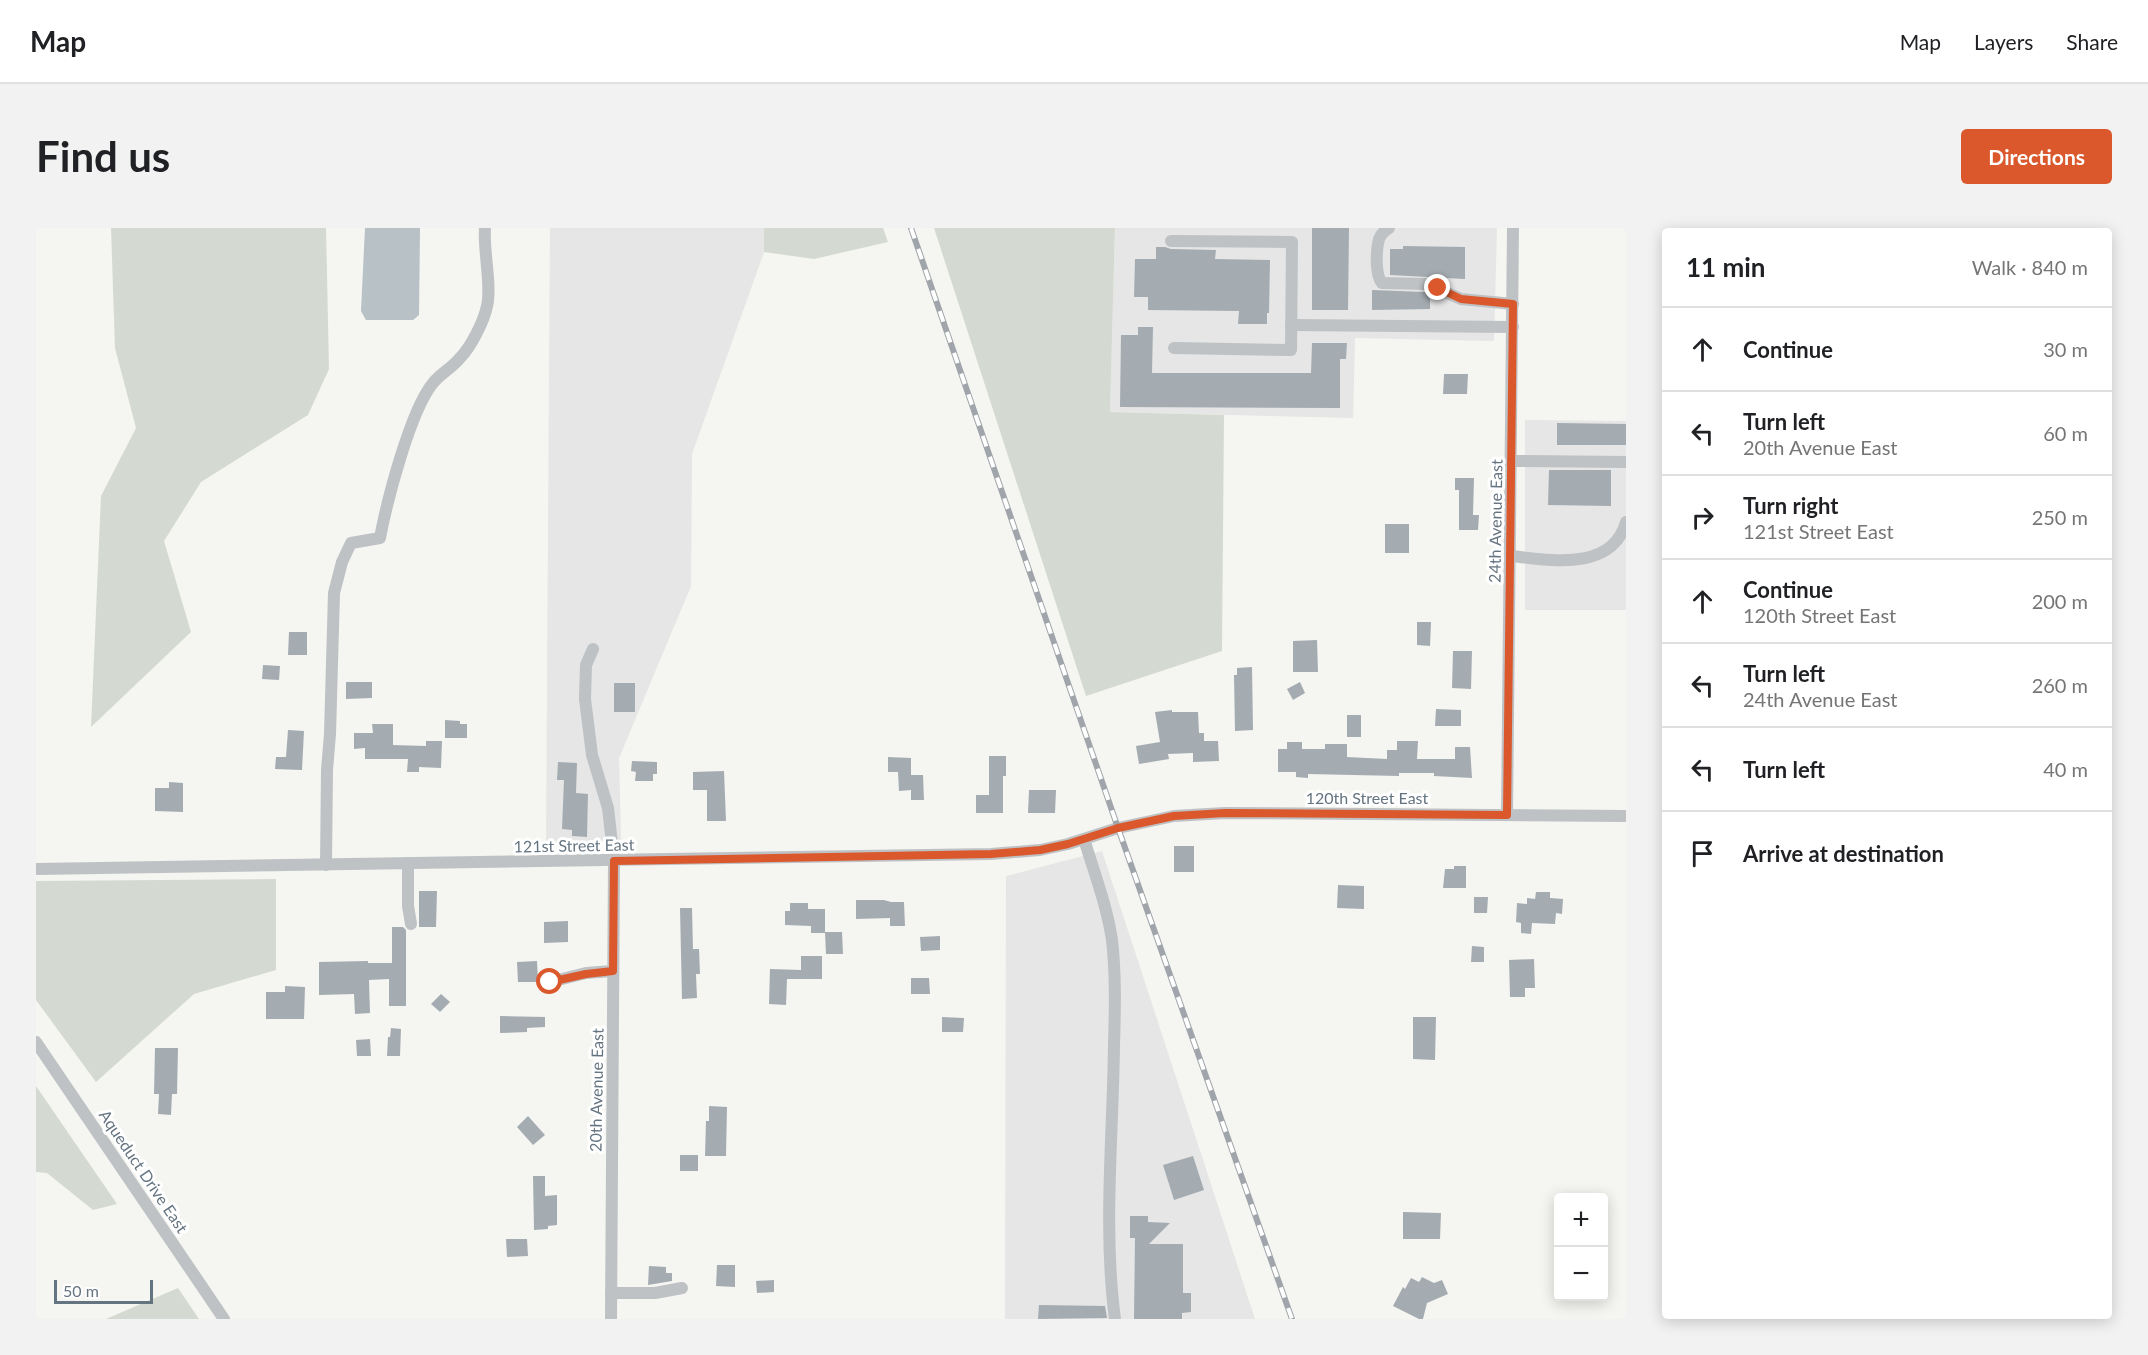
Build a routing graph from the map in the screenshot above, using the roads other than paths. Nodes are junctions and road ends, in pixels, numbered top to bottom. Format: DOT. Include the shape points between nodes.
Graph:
graph roads {
  1 [pos="485,228"];
  2 [pos="1389,228"];
  3 [pos="1514,228"];
  4 [pos="1171,241"];
  5 [pos="1513,304"];
  6 [pos="1291,325"];
  7 [pos="1513,327"];
  8 [pos="1174,348"];
  9 [pos="1512,461"];
  10 [pos="1626,462"];
  11 [pos="1626,522"];
  12 [pos="1511,556"];
  13 [pos="593,649"];
  14 [pos="1507,815"];
  15 [pos="1626,816"];
  16 [pos="1109,831"];
  17 [pos="1084,839"];
  18 [pos="614,861"];
  19 [pos="408,863"];
  20 [pos="326,865"];
  21 [pos="36,869"];
  22 [pos="411,924"];
  23 [pos="613,971"];
  24 [pos="550,982"];
  25 [pos="36,1042"];
  26 [pos="682,1288"];
  27 [pos="611,1293"];
  28 [pos="224,1319"];
  29 [pos="611,1319"];
  30 [pos="1115,1319"];
  1 -- 20 [label="street" via="488,303 483,319 461,358 434,382 423,399 402,456 380,538 351,543 334,593"];
  2 -- 5 [label="street" via="1379,238 1378,275 1382,283 1427,284 1461,299"];
  3 -- 5 [label="street, 24th Avenue East"];
  4 -- 6 [label="street" via="1292,242"];
  5 -- 7 [label="street, 24th Avenue East"];
  6 -- 7 [label="street"];
  6 -- 8 [label="street" via="1291,350"];
  7 -- 9 [label="street, 24th Avenue East"];
  9 -- 10 [label="street"];
  9 -- 12 [label="street, 24th Avenue East"];
  11 -- 12 [label="street" via="1619,541 1593,556 1548,560"];
  12 -- 14 [label="street, 24th Avenue East"];
  13 -- 18 [label="street, 20th Avenue East" via="586,664 585,699 592,755 608,808"];
  14 -- 15 [label="street, 120th Street East"];
  14 -- 16 [label="street, 120th Street East" via="1225,813 1174,816"];
  16 -- 17 [label="street, 121st Street East"];
  17 -- 18 [label="street, 121st Street East" via="1040,850 991,854"];
  17 -- 30 [label="street" via="1112,941 1115,1005 1109,1223"];
  18 -- 19 [label="street, 121st Street East"];
  18 -- 23 [label="street, 20th Avenue East"];
  19 -- 20 [label="street, 121st Street East"];
  19 -- 22 [label="street"];
  20 -- 21 [label="street, 121st Street East"];
  23 -- 24 [label="street"];
  23 -- 27 [label="street, 20th Avenue East"];
  25 -- 28 [label="street, Aqueduct Drive East"];
  26 -- 27 [label="street" via="655,1293"];
  27 -- 29 [label="street, 20th Avenue East"];
}
